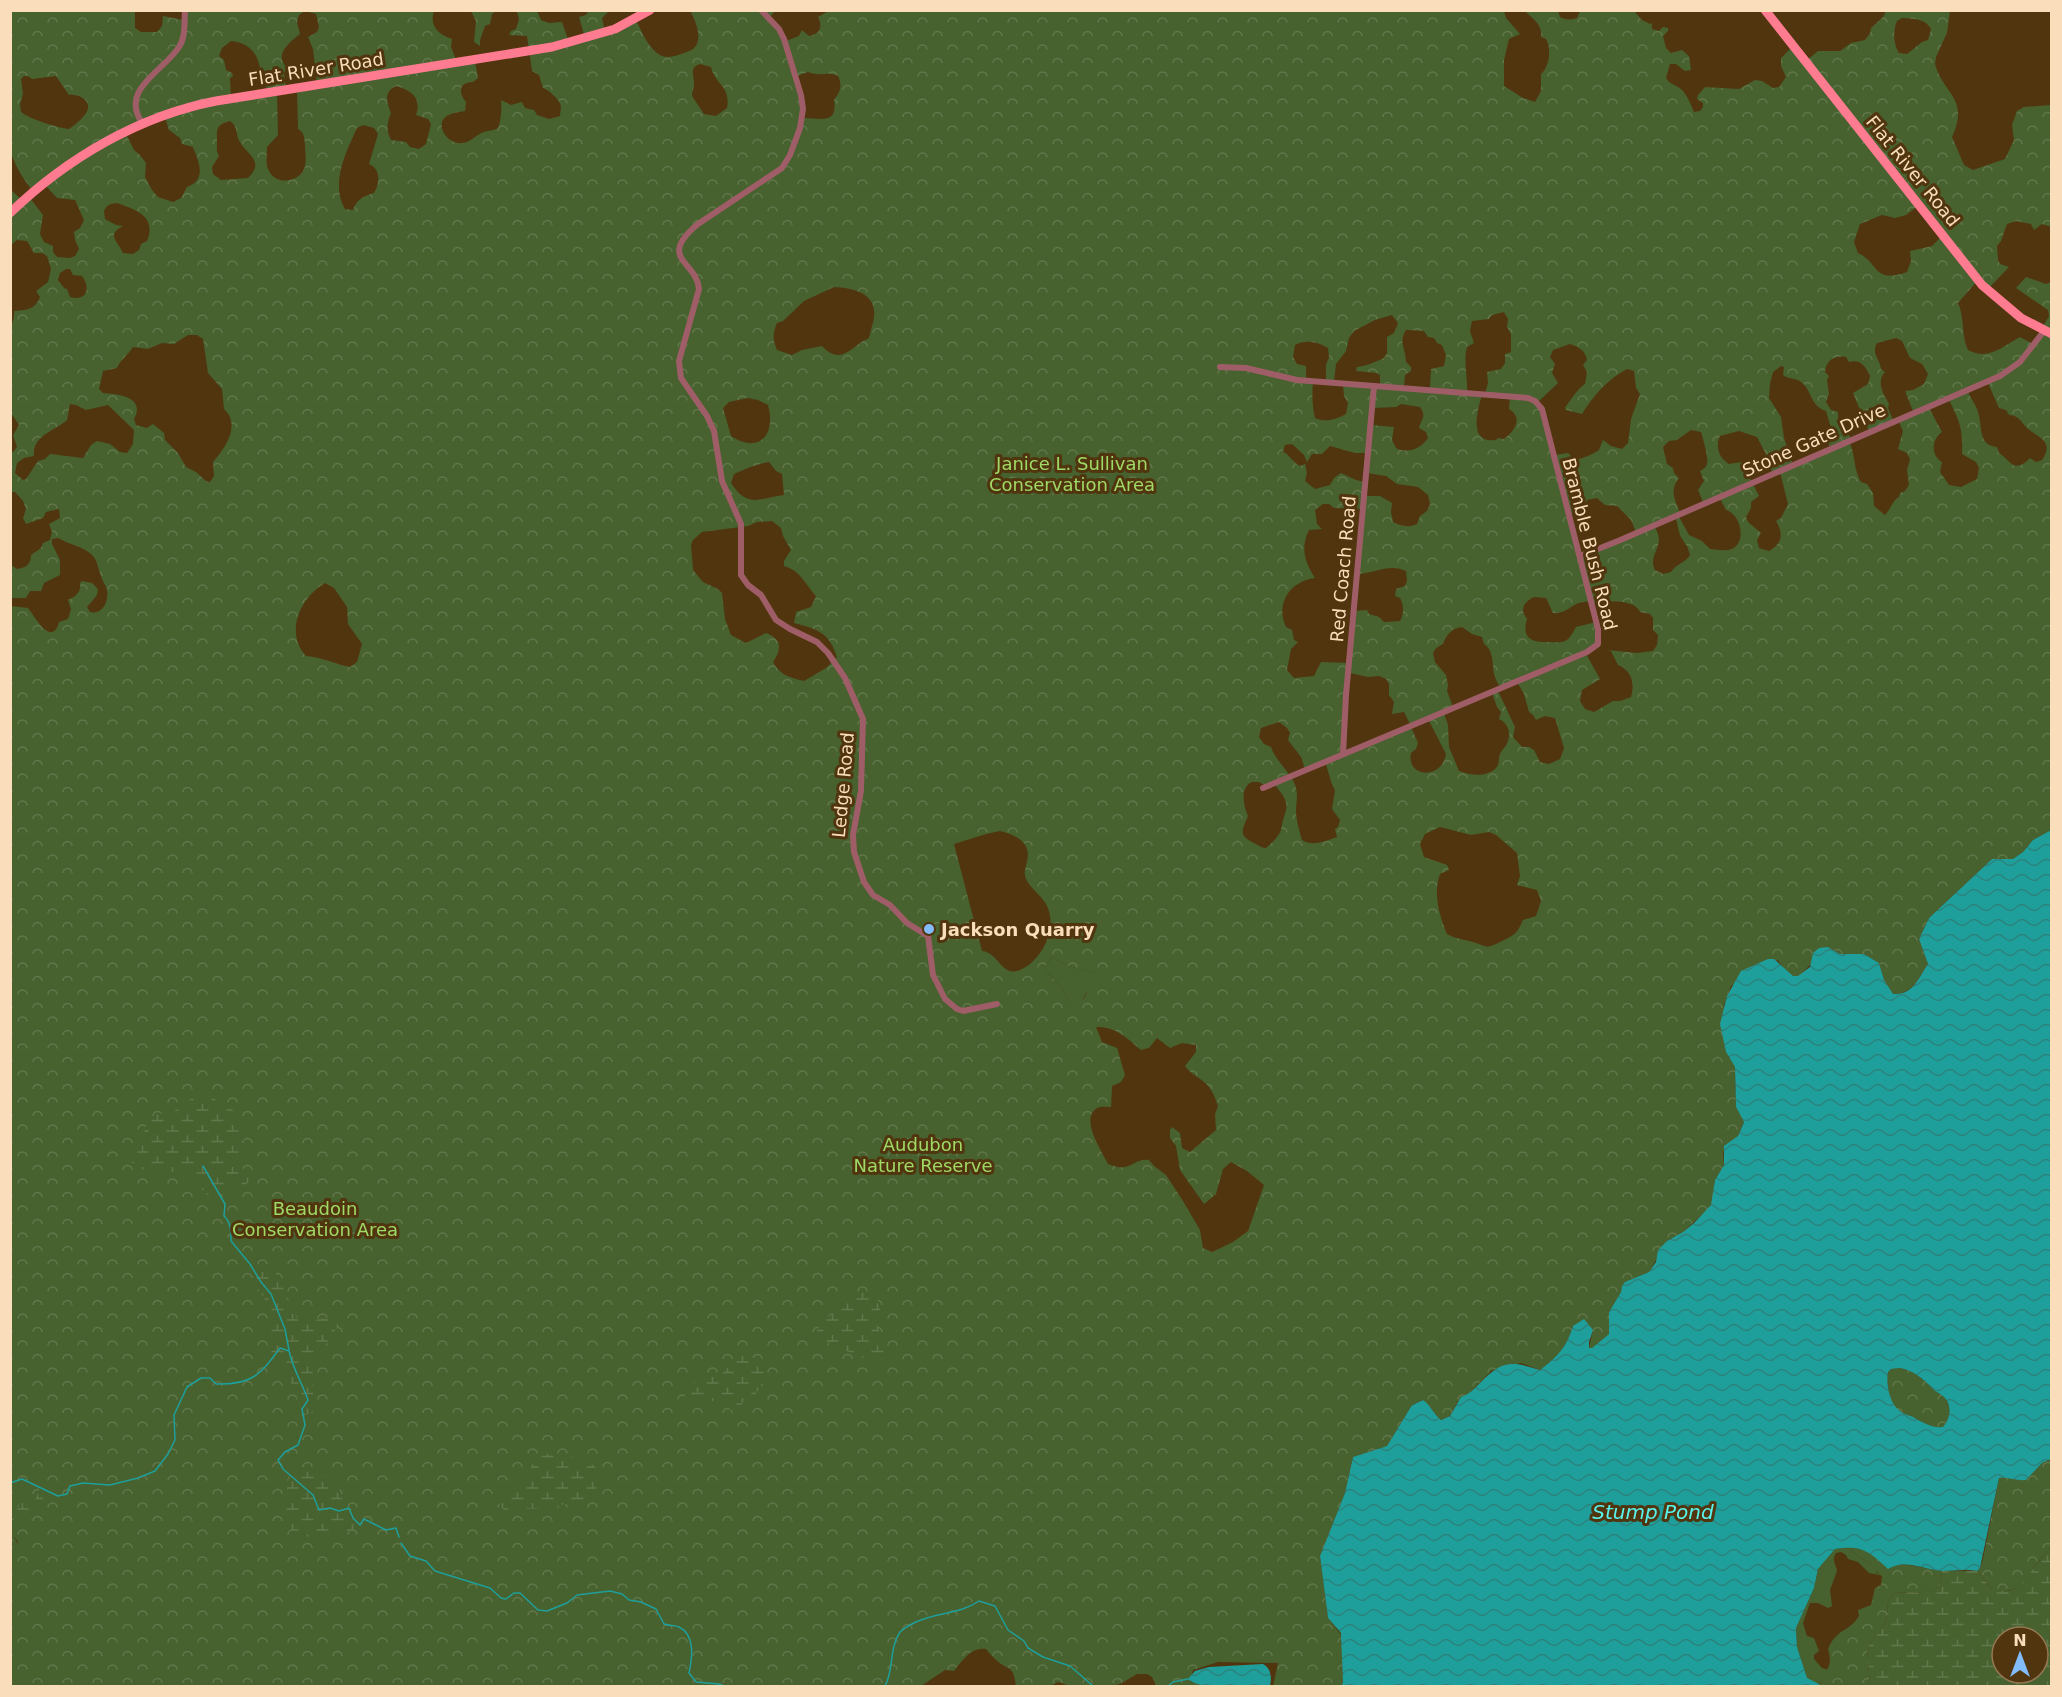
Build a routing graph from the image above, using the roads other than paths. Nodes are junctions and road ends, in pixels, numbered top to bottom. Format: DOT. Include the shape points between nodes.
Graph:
graph roads {
  1 [pos="185,10"];
  2 [pos="650,10"];
  3 [pos="761,10"];
  4 [pos="1765,10"];
  5 [pos="143,124"];
  6 [pos="10,213"];
  7 [pos="2048,332"];
  8 [pos="1220,367"];
  9 [pos="1374,386"];
  10 [pos="1580,556"];
  11 [pos="1343,754"];
  12 [pos="1263,788"];
  13 [pos="997,1004"];
  1 -- 5 [label="street" via="184,32 178,48 135,99 135,110"];
  2 -- 5 [label="main road, Flat River Road" via="615,29 552,47 206,103"];
  3 -- 13 [label="street, Ledge Road" via="779,29 789,53 801,95 800,128 782,168 698,224 681,246 682,262 697,279 699,289 679,372 707,416 716,439 722,481 741,524 741,575 761,595 777,620 817,642 828,653 845,678 863,719 861,791 853,835 864,882 873,896 891,905 907,923 927,936 931,968 945,999 963,1011"];
  4 -- 7 [label="main road, Flat River Road" via="1982,285 2021,318"];
  5 -- 6 [label="main road, Flat River Road" via="79,157"];
  7 -- 10 [label="street, Stone Gate Drive" via="2020,362 2000,376"];
  8 -- 9 [label="street, Bramble Bush Road" via="1246,368 1297,380"];
  9 -- 10 [label="street, Bramble Bush Road" via="1535,401 1542,409"];
  9 -- 11 [label="street, Red Coach Road"];
  10 -- 11 [label="street, Bramble Bush Road" via="1598,629 1598,644 1509,686"];
  11 -- 12 [label="street, Bramble Bush Road"];
}
